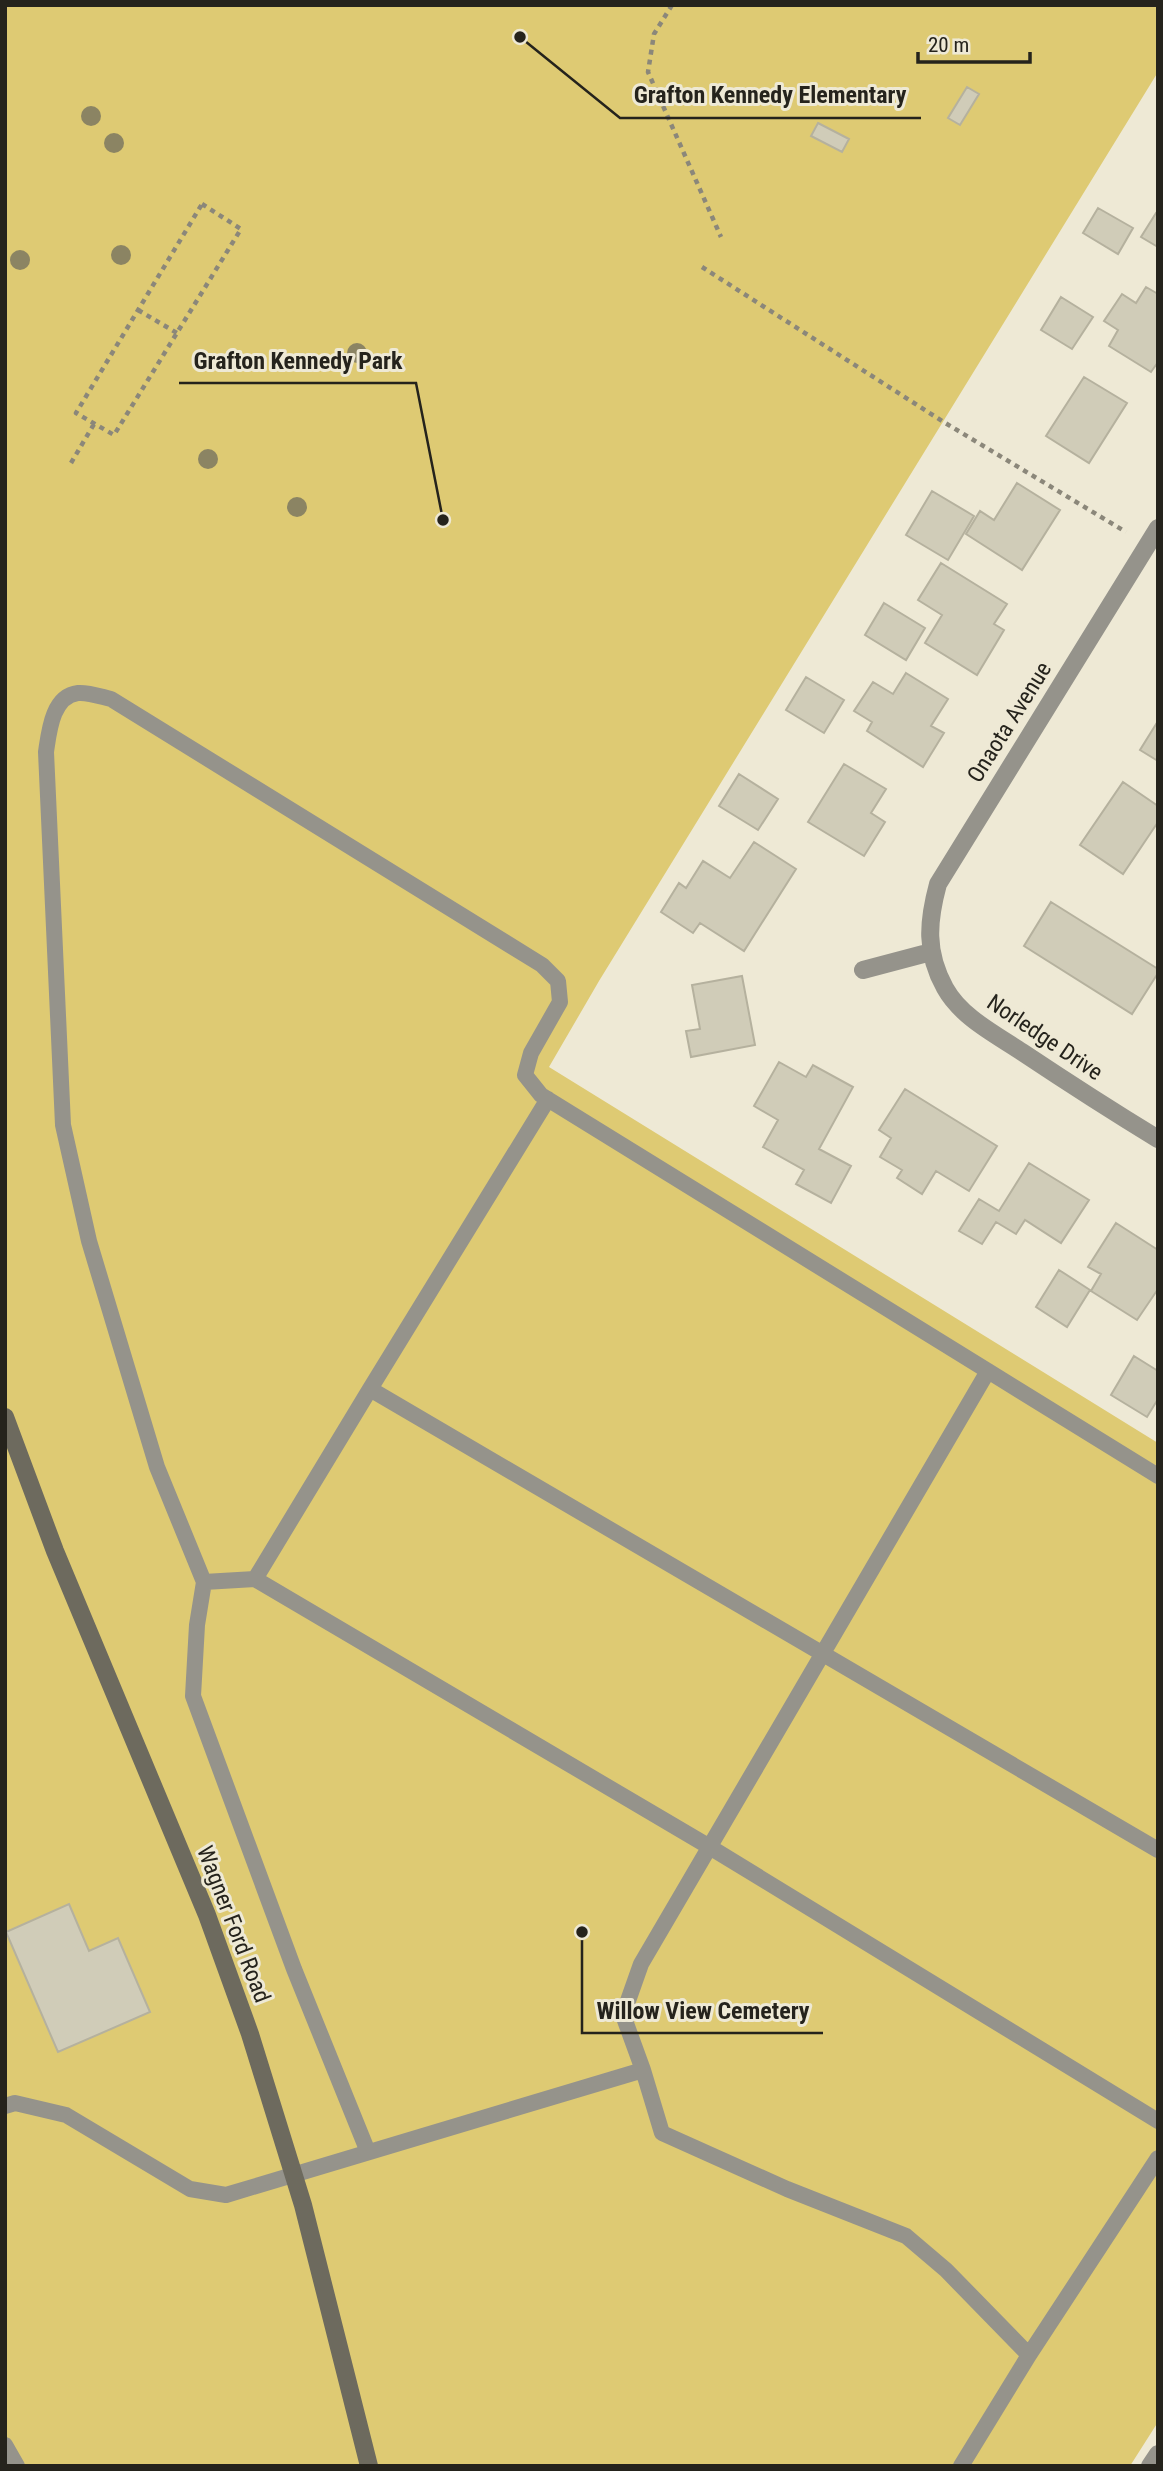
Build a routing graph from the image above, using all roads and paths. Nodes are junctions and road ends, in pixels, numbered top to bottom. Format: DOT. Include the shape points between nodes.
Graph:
graph roads {
  1 [pos="672,5"];
  2 [pos="722,237"];
  3 [pos="702,267"];
  4 [pos="138,310"];
  5 [pos="177,333"];
  6 [pos="94,424"];
  7 [pos="71,463"];
  8 [pos="1158,528"];
  9 [pos="1147,545"];
  10 [pos="931,952"];
  11 [pos="863,970"];
  12 [pos="548,1099"];
  13 [pos="1158,1139"];
  14 [pos="988,1371"];
  15 [pos="370,1389"];
  16 [pos="5,1417"];
  17 [pos="1158,1476"];
  18 [pos="255,1579"];
  19 [pos="204,1583"];
  20 [pos="822,1653"];
  21 [pos="708,1846"];
  22 [pos="1158,1850"];
  23 [pos="643,2070"];
  24 [pos="5,2106"];
  25 [pos="1158,2121"];
  26 [pos="368,2152"];
  27 [pos="1158,2158"];
  28 [pos="293,2174"];
  29 [pos="1029,2355"];
  30 [pos="5,2445"];
  31 [pos="1158,2454"];
  32 [pos="17,2466"];
  33 [pos="369,2466"];
  34 [pos="961,2466"];
  35 [pos="1150,2466"];
  1 -- 2 [label="path" via="654,34 648,72"];
  3 -- 9 [label="path"];
  4 -- 5 [label="path"];
  4 -- 5 [label="path" via="202,204 242,229"];
  4 -- 6 [label="path" via="76,413"];
  5 -- 6 [label="path" via="114,436"];
  6 -- 7 [label="path"];
  8 -- 9 [label="street, Onaota Avenue"];
  9 -- 10 [label="street, Onaota Avenue" via="937,884 929,919"];
  10 -- 11 [label="street"];
  10 -- 13 [label="street, Norledge Drive" via="945,988 967,1016"];
  12 -- 14 [label="lane"];
  12 -- 15 [label="lane"];
  12 -- 19 [label="lane" via="524,1076 531,1053 560,1002 558,981 541,965 111,699 78,693 61,702 51,722 46,752 63,1125 89,1241 157,1467"];
  14 -- 17 [label="lane"];
  14 -- 20 [label="lane"];
  15 -- 18 [label="lane"];
  15 -- 20 [label="lane"];
  16 -- 28 [label="main road, Wagner Ford Road" via="55,1550 207,1915"];
  18 -- 19 [label="lane"];
  18 -- 21 [label="lane"];
  19 -- 26 [label="lane" via="193,1696 294,1969"];
  20 -- 21 [label="lane"];
  20 -- 22 [label="lane"];
  21 -- 23 [label="lane" via="641,1964 623,2015"];
  21 -- 25 [label="lane"];
  23 -- 26 [label="lane"];
  23 -- 29 [label="lane" via="662,2133 906,2236"];
  24 -- 28 [label="lane" via="16,2103 66,2115 190,2189 226,2196"];
  26 -- 28 [label="lane"];
  27 -- 29 [label="lane"];
  28 -- 33 [label="main road, Wagner Ford Road"];
  29 -- 34 [label="lane"];
  30 -- 32 [label="lane"];
  31 -- 35 [label="street"];
}
